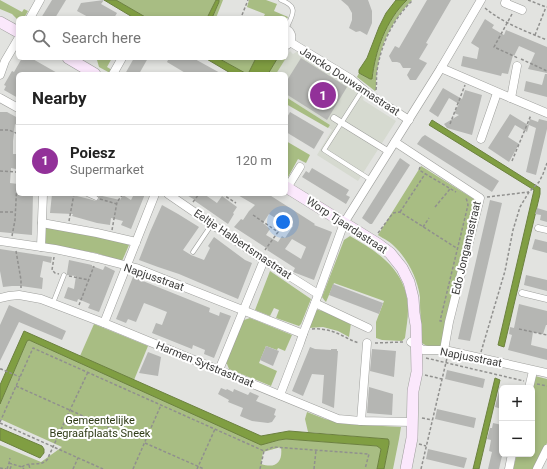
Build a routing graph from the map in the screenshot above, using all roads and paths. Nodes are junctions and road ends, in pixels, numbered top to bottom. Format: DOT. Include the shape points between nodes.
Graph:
graph roads {
  1 [pos="40,0"];
  2 [pos="248,0"];
  3 [pos="281,0"];
  4 [pos="413,0"];
  5 [pos="506,0"];
  6 [pos="528,0"];
  7 [pos="480,2"];
  8 [pos="546,7"];
  9 [pos="519,8"];
  10 [pos="242,15"];
  11 [pos="0,16"];
  12 [pos="31,16"];
  13 [pos="0,22"];
  14 [pos="508,23"];
  15 [pos="16,24"];
  16 [pos="288,24"];
  17 [pos="288,30"];
  18 [pos="16,31"];
  19 [pos="535,35"];
  20 [pos="547,40"];
  21 [pos="16,42"];
  22 [pos="288,44"];
  23 [pos="71,60"];
  24 [pos="121,60"];
  25 [pos="517,66"];
  26 [pos="441,68"];
  27 [pos="547,71"];
  28 [pos="92,72"];
  29 [pos="114,72"];
  30 [pos="0,75"];
  31 [pos="468,80"];
  32 [pos="363,89"];
  33 [pos="497,93"];
  34 [pos="374,97"];
  35 [pos="0,98"];
  36 [pos="510,98"];
  37 [pos="16,107"];
  38 [pos="534,108"];
  39 [pos="547,113"];
  40 [pos="334,118"];
  41 [pos="409,120"];
  42 [pos="342,123"];
  43 [pos="450,124"];
  44 [pos="0,130"];
  45 [pos="16,133"];
  46 [pos="481,139"];
  47 [pos="395,142"];
  48 [pos="389,152"];
  49 [pos="424,161"];
  50 [pos="512,161"];
  51 [pos="547,163"];
  52 [pos="300,167"];
  53 [pos="0,172"];
  54 [pos="16,172"];
  55 [pos="425,174"];
  56 [pos="371,180"];
  57 [pos="288,185"];
  58 [pos="288,188"];
  59 [pos="450,188"];
  60 [pos="16,192"];
  61 [pos="530,192"];
  62 [pos="460,195"];
  63 [pos="43,196"];
  64 [pos="74,196"];
  65 [pos="92,196"];
  66 [pos="122,196"];
  67 [pos="154,196"];
  68 [pos="171,196"];
  69 [pos="197,196"];
  70 [pos="225,196"];
  71 [pos="96,198"];
  72 [pos="465,198"];
  73 [pos="480,198"];
  74 [pos="236,203"];
  75 [pos="117,204"];
  76 [pos="436,207"];
  77 [pos="188,208"];
  78 [pos="0,212"];
  79 [pos="15,212"];
  80 [pos="400,212"];
  81 [pos="253,215"];
  82 [pos="429,218"];
  83 [pos="42,223"];
  84 [pos="344,223"];
  85 [pos="212,224"];
  86 [pos="67,227"];
  87 [pos="423,227"];
  88 [pos="538,228"];
  89 [pos="547,230"];
  90 [pos="111,236"];
  91 [pos="0,241"];
  92 [pos="373,241"];
  93 [pos="136,242"];
  94 [pos="14,243"];
  95 [pos="41,247"];
  96 [pos="458,249"];
  97 [pos="193,252"];
  98 [pos="97,258"];
  99 [pos="262,258"];
  100 [pos="127,267"];
  101 [pos="64,275"];
  102 [pos="522,293"];
  103 [pos="318,294"];
  104 [pos="20,295"];
  105 [pos="0,298"];
  106 [pos="547,299"];
  107 [pos="53,303"];
  108 [pos="314,304"];
  109 [pos="243,311"];
  110 [pos="76,312"];
  111 [pos="449,322"];
  112 [pos="104,323"];
  113 [pos="368,328"];
  114 [pos="519,329"];
  115 [pos="303,332"];
  116 [pos="547,335"];
  117 [pos="367,343"];
  118 [pos="414,344"];
  119 [pos="447,350"];
  120 [pos="423,357"];
  121 [pos="480,357"];
  122 [pos="446,363"];
  123 [pos="0,369"];
  124 [pos="220,370"];
  125 [pos="533,370"];
  126 [pos="88,372"];
  127 [pos="421,374"];
  128 [pos="547,374"];
  129 [pos="20,377"];
  130 [pos="442,379"];
  131 [pos="529,385"];
  132 [pos="535,385"];
  133 [pos="16,386"];
  134 [pos="547,386"];
  135 [pos="280,395"];
  136 [pos="161,405"];
  137 [pos="70,410"];
  138 [pos="412,419"];
  139 [pos="432,420"];
  140 [pos="361,421"];
  141 [pos="0,423"];
  142 [pos="215,429"];
  143 [pos="121,432"];
  144 [pos="145,443"];
  145 [pos="52,447"];
  146 [pos="547,449"];
  147 [pos="316,450"];
  148 [pos="264,451"];
  149 [pos="511,457"];
  150 [pos="10,458"];
  151 [pos="78,458"];
  152 [pos="9,463"];
  153 [pos="12,464"];
  154 [pos="29,464"];
  155 [pos="22,467"];
  156 [pos="0,468"];
  157 [pos="198,468"];
  158 [pos="6,469"];
  159 [pos="10,469"];
  160 [pos="24,469"];
  161 [pos="30,469"];
  162 [pos="74,469"];
  163 [pos="104,469"];
  164 [pos="134,469"];
  165 [pos="204,469"];
  166 [pos="261,469"];
  167 [pos="314,469"];
  168 [pos="365,469"];
  169 [pos="406,469"];
  170 [pos="421,469"];
  171 [pos="509,469"];
  172 [pos="537,469"];
  1 -- 12 [label="street"];
  2 -- 10 [label="path"];
  3 -- 16 [label="lane" via="292,9"];
  4 -- 34 [label="path" via="396,20 386,40 379,60"];
  5 -- 9 [label="street" via="505,3"];
  6 -- 8 [label="path"];
  7 -- 14 [label="path" via="493,15"];
  7 -- 26 [label="street, Jancko Douwamastraat"];
  8 -- 19 [label="path"];
  9 -- 14 [label="path"];
  11 -- 15 [label="main road"];
  13 -- 18 [label="main road"];
  14 -- 19 [label="path"];
  14 -- 27 [label="path" via="494,47"];
  17 -- 22 [label="street, Jancko Douwamastraat" via="292,38"];
  19 -- 20 [label="path"];
  21 -- 30 [label="street"];
  22 -- 32 [label="street, Jancko Douwamastraat" via="351,79"];
  23 -- 28 [label="main road"];
  24 -- 29 [label="street"];
  25 -- 36 [label="street"];
  26 -- 31 [label="street"];
  26 -- 41 [label="street, Jancko Douwamastraat"];
  31 -- 33 [label="street"];
  31 -- 43 [label="path"];
  32 -- 34 [label="street, Jancko Douwamastraat"];
  32 -- 42 [label="lane"];
  33 -- 36 [label="street"];
  33 -- 46 [label="street"];
  34 -- 41 [label="street, Jancko Douwamastraat"];
  35 -- 37 [label="street"];
  36 -- 38 [label="street"];
  38 -- 39 [label="street"];
  38 -- 50 [label="path"];
  40 -- 42 [label="street"];
  41 -- 47 [label="street, Jancko Douwamastraat"];
  42 -- 48 [label="street"];
  42 -- 56 [label="lane" via="324,150"];
  44 -- 45 [label="path"];
  47 -- 48 [label="street, Jancko Douwamastraat"];
  47 -- 49 [label="street, Edo Jongamastraat"];
  48 -- 56 [label="street, Jancko Douwamastraat"];
  49 -- 55 [label="path" via="419,170"];
  49 -- 73 [label="street, Edo Jongamastraat"];
  51 -- 61 [label="path" via="539,182"];
  52 -- 57 [label="street, Worp Tjaardastraat"];
  53 -- 54 [label="path"];
  55 -- 59 [label="path"];
  55 -- 80 [label="path"];
  56 -- 84 [label="street, Jancko Douwamastraat"];
  58 -- 84 [label="main road, Worp Tjaardastraat"];
  59 -- 62 [label="path"];
  59 -- 76 [label="path"];
  60 -- 79 [label="path"];
  61 -- 73 [label="path"];
  61 -- 121 [label="path" via="520,207 513,230 505,271"];
  63 -- 83 [label="street"];
  64 -- 86 [label="path"];
  65 -- 71 [label="lane"];
  66 -- 75 [label="path"];
  67 -- 93 [label="street"];
  68 -- 77 [label="street, Eeltje Halbertsmastraat"];
  69 -- 77 [label="path"];
  70 -- 74 [label="path"];
  71 -- 75 [label="path"];
  72 -- 96 [label="path" via="468,205"];
  73 -- 111 [label="street, Edo Jongamastraat"];
  75 -- 90 [label="path"];
  77 -- 85 [label="street, Eeltje Halbertsmastraat"];
  78 -- 79 [label="path"];
  79 -- 94 [label="path"];
  80 -- 87 [label="path"];
  80 -- 92 [label="path" via="393,213"];
  81 -- 99 [label="path" via="278,232"];
  82 -- 87 [label="path"];
  83 -- 86 [label="street"];
  83 -- 95 [label="street"];
  84 -- 92 [label="main road, Worp Tjaardastraat"];
  84 -- 103 [label="street, Jancko Douwamastraat"];
  85 -- 97 [label="lane"];
  85 -- 99 [label="street, Eeltje Halbertsmastraat"];
  86 -- 90 [label="street"];
  87 -- 96 [label="path"];
  88 -- 89 [label="street"];
  90 -- 93 [label="street"];
  91 -- 94 [label="street, Napjusstraat"];
  92 -- 118 [label="main road, Worp Tjaardastraat" via="390,253 409,282 413,298 414,313 411,320"];
  93 -- 100 [label="street"];
  94 -- 95 [label="street, Napjusstraat"];
  94 -- 104 [label="path" via="21,280"];
  95 -- 98 [label="street, Napjusstraat"];
  96 -- 111 [label="path" via="440,321"];
  98 -- 100 [label="street, Napjusstraat"];
  98 -- 110 [label="path"];
  99 -- 103 [label="street, Eeltje Halbertsmastraat"];
  99 -- 109 [label="street"];
  100 -- 109 [label="street, Napjusstraat" via="136,268"];
  100 -- 112 [label="street"];
  101 -- 107 [label="lane"];
  102 -- 106 [label="street"];
  103 -- 108 [label="street, Jancko Douwamastraat"];
  104 -- 105 [label="street, Harmen Sytstrastraat"];
  104 -- 107 [label="street, Harmen Sytstrastraat" via="41,298"];
  107 -- 110 [label="street, Harmen Sytstrastraat"];
  108 -- 113 [label="street"];
  108 -- 115 [label="street"];
  109 -- 115 [label="street, Napjusstraat"];
  109 -- 124 [label="street"];
  110 -- 112 [label="street, Harmen Sytstrastraat"];
  111 -- 119 [label="street, Edo Jongamastraat"];
  112 -- 124 [label="street, Harmen Sytstrastraat"];
  114 -- 116 [label="path"];
  115 -- 117 [label="path" via="327,329 357,343"];
  115 -- 135 [label="street"];
  117 -- 118 [label="path"];
  117 -- 140 [label="street"];
  118 -- 119 [label="street, Napjusstraat" via="424,350"];
  118 -- 138 [label="main road, Worp Tjaardastraat" via="411,375"];
  119 -- 121 [label="street, Napjusstraat"];
  119 -- 122 [label="path"];
  120 -- 122 [label="path"];
  121 -- 125 [label="street, Napjusstraat"];
  122 -- 130 [label="path"];
  122 -- 131 [label="path"];
  123 -- 129 [label="path"];
  124 -- 135 [label="street, Harmen Sytstrastraat"];
  125 -- 128 [label="street, Napjusstraat"];
  125 -- 131 [label="street"];
  126 -- 129 [label="path" via="33,348"];
  126 -- 136 [label="path"];
  126 -- 137 [label="path"];
  127 -- 130 [label="path"];
  129 -- 133 [label="path"];
  130 -- 139 [label="path"];
  132 -- 134 [label="path"];
  133 -- 137 [label="path"];
  133 -- 141 [label="path"];
  135 -- 140 [label="street, Harmen Sytstrastraat" via="338,419"];
  136 -- 142 [label="path"];
  136 -- 144 [label="path"];
  137 -- 143 [label="path"];
  137 -- 145 [label="path"];
  138 -- 139 [label="path"];
  138 -- 140 [label="street, Harmen Sytstrastraat"];
  138 -- 169 [label="main road, Worp Tjaardastraat" via="412,438"];
  139 -- 170 [label="path"];
  141 -- 145 [label="path"];
  142 -- 148 [label="path"];
  142 -- 157 [label="path"];
  144 -- 157 [label="path"];
  144 -- 164 [label="path"];
  145 -- 151 [label="path"];
  145 -- 154 [label="path" via="45,462"];
  146 -- 172 [label="street"];
  147 -- 148 [label="path" via="273,447"];
  147 -- 167 [label="path"];
  147 -- 168 [label="path" via="369,454"];
  148 -- 166 [label="path"];
  149 -- 171 [label="street"];
  150 -- 152 [label="path"];
  151 -- 162 [label="path"];
  151 -- 163 [label="path"];
  152 -- 153 [label="path"];
  152 -- 158 [label="path"];
  153 -- 155 [label="path"];
  153 -- 159 [label="path"];
  154 -- 155 [label="path"];
  154 -- 161 [label="path"];
  155 -- 160 [label="path"];
  156 -- 158 [label="path"];
  157 -- 165 [label="path"];
}
